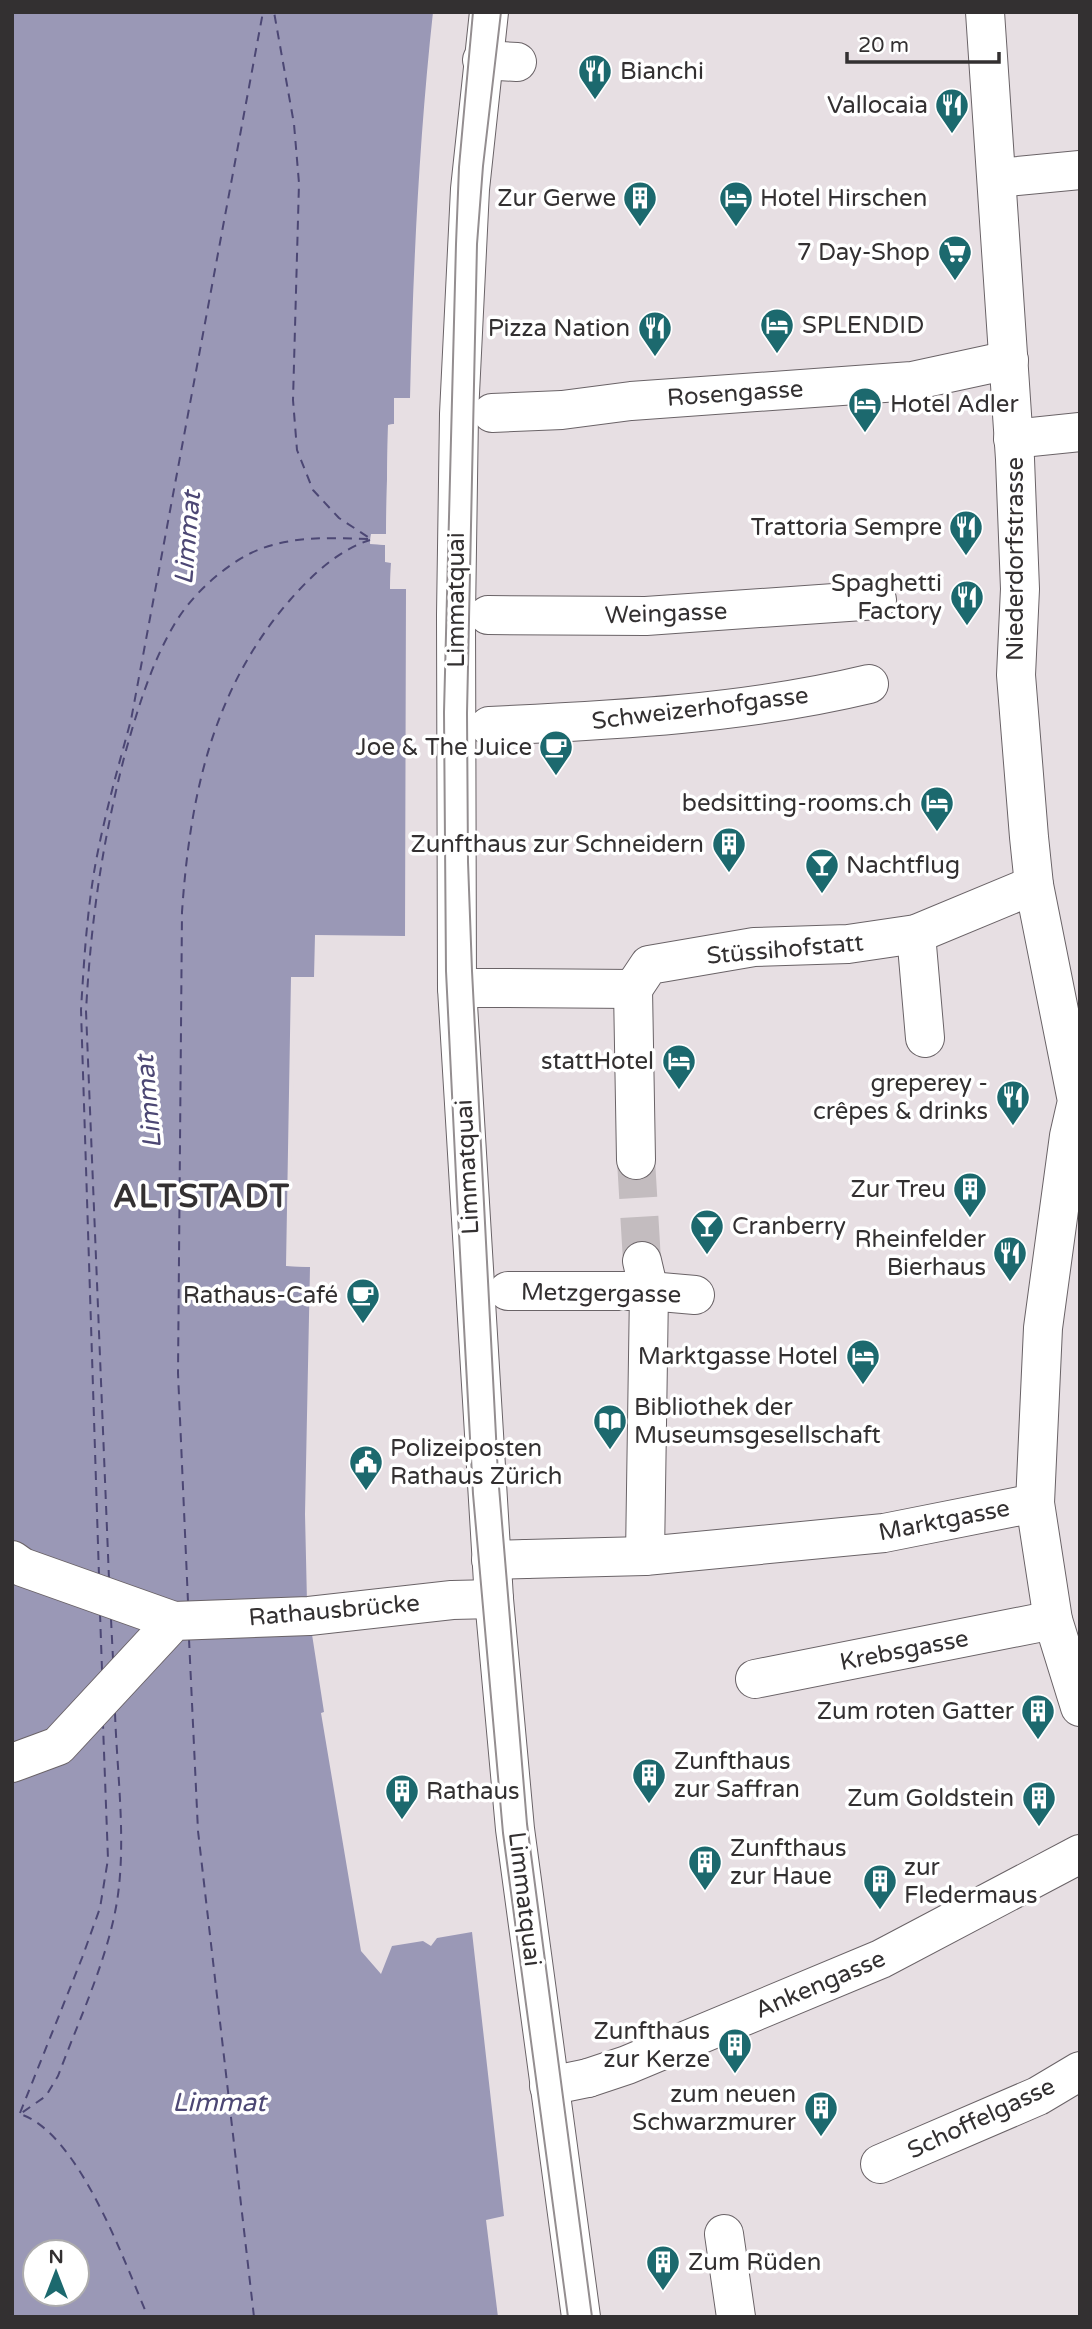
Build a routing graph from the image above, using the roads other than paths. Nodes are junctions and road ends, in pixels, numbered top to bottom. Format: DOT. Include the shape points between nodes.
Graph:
graph roads {
  1 [pos="489,12"];
  2 [pos="985,12"];
  3 [pos="1080,170"];
  4 [pos="997,178"];
  5 [pos="1009,360"];
  6 [pos="475,413"];
  7 [pos="1080,432"];
  8 [pos="1013,439"];
  9 [pos="877,600"];
  10 [pos="472,615"];
  11 [pos="869,684"];
  12 [pos="489,726"];
  13 [pos="1034,885"];
  14 [pos="916,934"];
  15 [pos="641,977"];
  16 [pos="476,988"];
  17 [pos="925,1038"];
  18 [pos="1075,1124"];
  19 [pos="636,1160"];
  20 [pos="646,1276"];
  21 [pos="508,1291"];
  22 [pos="695,1295"];
  23 [pos="1035,1503"];
  24 [pos="645,1556"];
  25 [pos="12,1560"];
  26 [pos="509,1560"];
  27 [pos="494,1599"];
  28 [pos="1053,1620"];
  29 [pos="174,1621"];
  30 [pos="755,1679"];
  31 [pos="1080,1707"];
  32 [pos="12,1763"];
  33 [pos="1080,1854"];
  34 [pos="1080,2071"];
  35 [pos="549,2086"];
  36 [pos="880,2164"];
  37 [pos="724,2234"];
  38 [pos="581,2317"];
  39 [pos="736,2317"];
  1 -- 6 [label="street, Limmatquai" via="500,61 486,189"];
  2 -- 4 [label="street, Niederdorfstrasse"];
  3 -- 4 [label="street"];
  4 -- 5 [label="street, Niederdorfstrasse"];
  5 -- 6 [label="street, Rosengasse" via="891,383"];
  5 -- 8 [label="street, Niederdorfstrasse"];
  6 -- 10 [label="street, Limmatquai"];
  7 -- 8 [label="street"];
  8 -- 13 [label="street, Niederdorfstrasse" via="1020,589 1016,675"];
  9 -- 10 [label="street, Weingasse" via="646,616"];
  10 -- 16 [label="street, Limmatquai"];
  11 -- 12 [label="street, Schweizerhofgasse" via="670,716"];
  13 -- 14 [label="street, Stüssihofstatt"];
  13 -- 18 [label="street, Niederdorfstrasse"];
  14 -- 15 [label="street, Stüssihofstatt" via="848,944 754,947"];
  14 -- 17 [label="street"];
  15 -- 16 [label="street, Stüssihofstatt"];
  15 -- 19 [label="street"];
  16 -- 26 [label="street, Limmatquai"];
  18 -- 23 [label="street, Marktgasse" via="1043,1328"];
  20 -- 21 [label="street, Metzgergasse"];
  20 -- 22 [label="street, Metzgergasse"];
  20 -- 24 [label="street"];
  23 -- 24 [label="street, Marktgasse" via="884,1533"];
  23 -- 28 [label="street"];
  24 -- 26 [label="street, Marktgasse"];
  25 -- 29 [label="street, Rathausbrücke"];
  26 -- 27 [label="street, Limmatquai"];
  27 -- 29 [label="street, Rathausbrücke" via="309,1616"];
  27 -- 35 [label="street, Limmatquai" via="515,1829"];
  28 -- 30 [label="street, Krebsgasse"];
  28 -- 31 [label="street"];
  29 -- 32 [label="street" via="58,1746"];
  33 -- 35 [label="street, Ankengasse" via="881,1959 627,2065"];
  34 -- 36 [label="street, Schoffelgasse" via="1038,2096"];
  35 -- 38 [label="street, Limmatquai"];
  37 -- 39 [label="street"];
}
